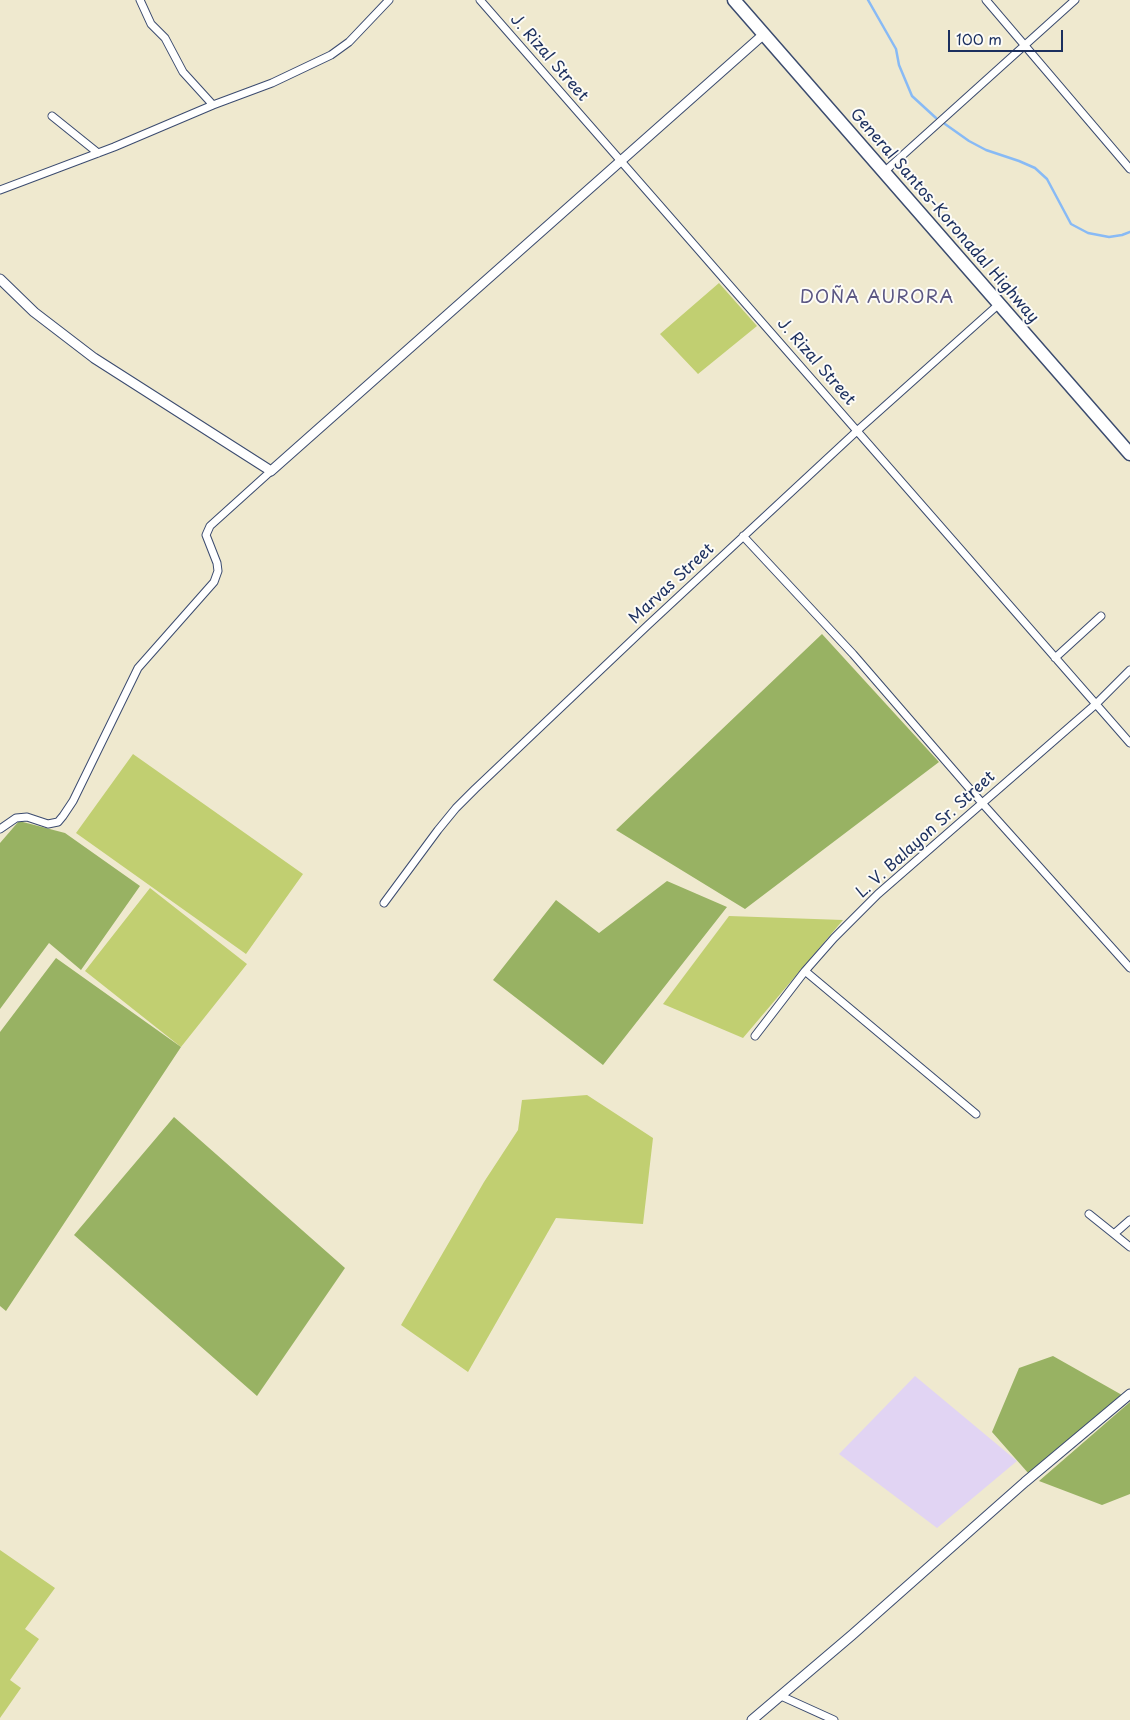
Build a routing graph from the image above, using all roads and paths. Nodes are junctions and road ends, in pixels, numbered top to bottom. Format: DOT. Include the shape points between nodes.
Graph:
graph roads {
  1 [pos="140,0"];
  2 [pos="389,0"];
  3 [pos="480,0"];
  4 [pos="734,0"];
  5 [pos="986,0"];
  6 [pos="1075,0"];
  7 [pos="764,34"];
  8 [pos="1025,45"];
  9 [pos="213,105"];
  10 [pos="52,116"];
  11 [pos="98,153"];
  12 [pos="621,161"];
  13 [pos="1130,169"];
  14 [pos="884,172"];
  15 [pos="0,190"];
  16 [pos="0,279"];
  17 [pos="999,304"];
  18 [pos="858,430"];
  19 [pos="1130,454"];
  20 [pos="271,471"];
  21 [pos="743,536"];
  22 [pos="1101,616"];
  23 [pos="1056,658"];
  24 [pos="1130,670"];
  25 [pos="1096,704"];
  26 [pos="1130,743"];
  27 [pos="982,803"];
  28 [pos="0,829"];
  29 [pos="384,903"];
  30 [pos="1130,968"];
  31 [pos="805,972"];
  32 [pos="755,1036"];
  33 [pos="976,1114"];
  34 [pos="1089,1214"];
  35 [pos="1130,1220"];
  36 [pos="1114,1234"];
  37 [pos="1130,1247"];
  38 [pos="1130,1394"];
  39 [pos="781,1696"];
  40 [pos="752,1720"];
  41 [pos="834,1720"];
  1 -- 9 [label="street" via="151,24 165,38 180,68"];
  2 -- 9 [label="street" via="349,42 331,55 272,83"];
  3 -- 12 [label="street, J. Rizal Street"];
  4 -- 7 [label="highway, General Santos-Koronadal Highway"];
  5 -- 8 [label="street"];
  6 -- 8 [label="street"];
  7 -- 12 [label="street"];
  7 -- 14 [label="highway, General Santos-Koronadal Highway"];
  8 -- 13 [label="street"];
  8 -- 14 [label="street"];
  9 -- 11 [label="street"];
  10 -- 11 [label="street"];
  11 -- 15 [label="street"];
  12 -- 18 [label="street, J. Rizal Street"];
  12 -- 20 [label="street"];
  14 -- 17 [label="highway, General Santos-Koronadal Highway"];
  16 -- 20 [label="street" via="34,312 94,358"];
  17 -- 18 [label="street, Marvas Street"];
  17 -- 19 [label="highway, General Santos-Koronadal Highway"];
  18 -- 21 [label="street, Marvas Street"];
  18 -- 23 [label="street, J. Rizal Street"];
  20 -- 28 [label="street" via="210,526 206,535 218,571 214,582 138,668 63,816 58,822 48,824 27,817 16,818"];
  21 -- 27 [label="street" via="853,654"];
  21 -- 29 [label="street, Marvas Street" via="456,808"];
  22 -- 23 [label="street"];
  23 -- 25 [label="street, J. Rizal Street"];
  24 -- 25 [label="street, L. V. Balayon Sr. Street"];
  25 -- 26 [label="street, J. Rizal Street"];
  25 -- 27 [label="street, L. V. Balayon Sr. Street"];
  27 -- 30 [label="street"];
  27 -- 31 [label="street, L. V. Balayon Sr. Street" via="878,894"];
  31 -- 32 [label="street, L. V. Balayon Sr. Street"];
  31 -- 33 [label="street"];
  34 -- 36 [label="street"];
  35 -- 36 [label="street"];
  36 -- 37 [label="street"];
  38 -- 39 [label="street"];
  39 -- 40 [label="street"];
  39 -- 41 [label="street"];
}
